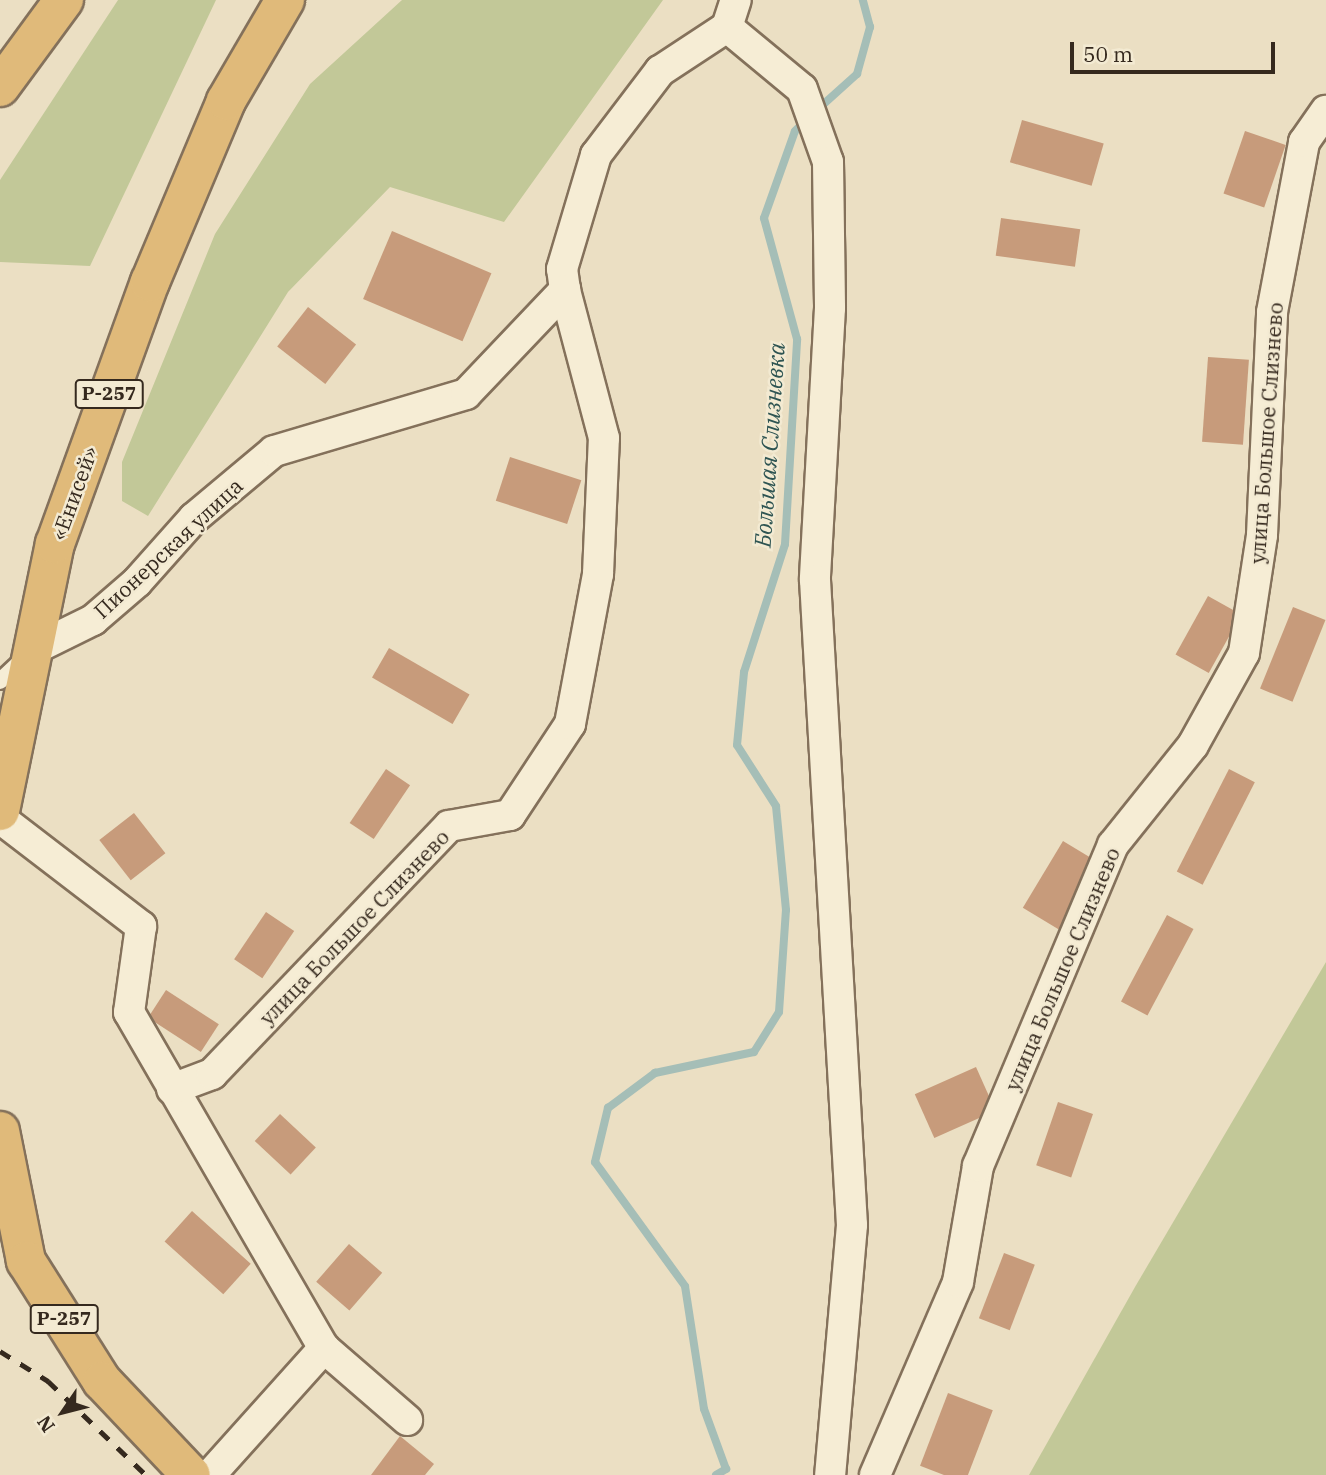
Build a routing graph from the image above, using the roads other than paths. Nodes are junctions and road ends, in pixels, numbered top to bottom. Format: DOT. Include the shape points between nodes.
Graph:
graph roads {
  1 [pos="64,0"];
  2 [pos="285,0"];
  3 [pos="732,13"];
  4 [pos="0,87"];
  5 [pos="1326,111"];
  6 [pos="565,289"];
  7 [pos="34,649"];
  8 [pos="0,681"];
  9 [pos="0,811"];
  10 [pos="0,818"];
  11 [pos="172,1089"];
  12 [pos="0,1131"];
  13 [pos="324,1348"];
  14 [pos="407,1420"];
  15 [pos="191,1475"];
  16 [pos="210,1475"];
  17 [pos="830,1475"];
  18 [pos="875,1475"];
  1 -- 4 [label="highway"];
  2 -- 7 [label="highway, «Енисей» / Р-257" via="226,101 150,282 55,544"];
  3 -- 6 [label="street" via="660,71 596,155 562,270"];
  3 -- 17 [label="street" via="802,89 828,162 830,308 815,580 852,1225"];
  5 -- 18 [label="street, улица Большое Слизнево" via="1304,142 1272,312 1262,535 1244,653 1193,745 1113,845 978,1166 958,1282"];
  6 -- 7 [label="street, Пионерская улица" via="466,394 274,450 194,518 137,583 93,620"];
  6 -- 11 [label="street, улица Большое Слизнево" via="604,438 597,574 570,724 510,815 449,826 212,1074"];
  7 -- 8 [label="lane"];
  7 -- 9 [label="highway, «Енисей» / Р-257"];
  10 -- 11 [label="street" via="141,926 128,1012"];
  11 -- 13 [label="street"];
  12 -- 15 [label="highway, Р-257" via="26,1261 102,1381"];
  13 -- 14 [label="street"];
  13 -- 16 [label="street"];
}
